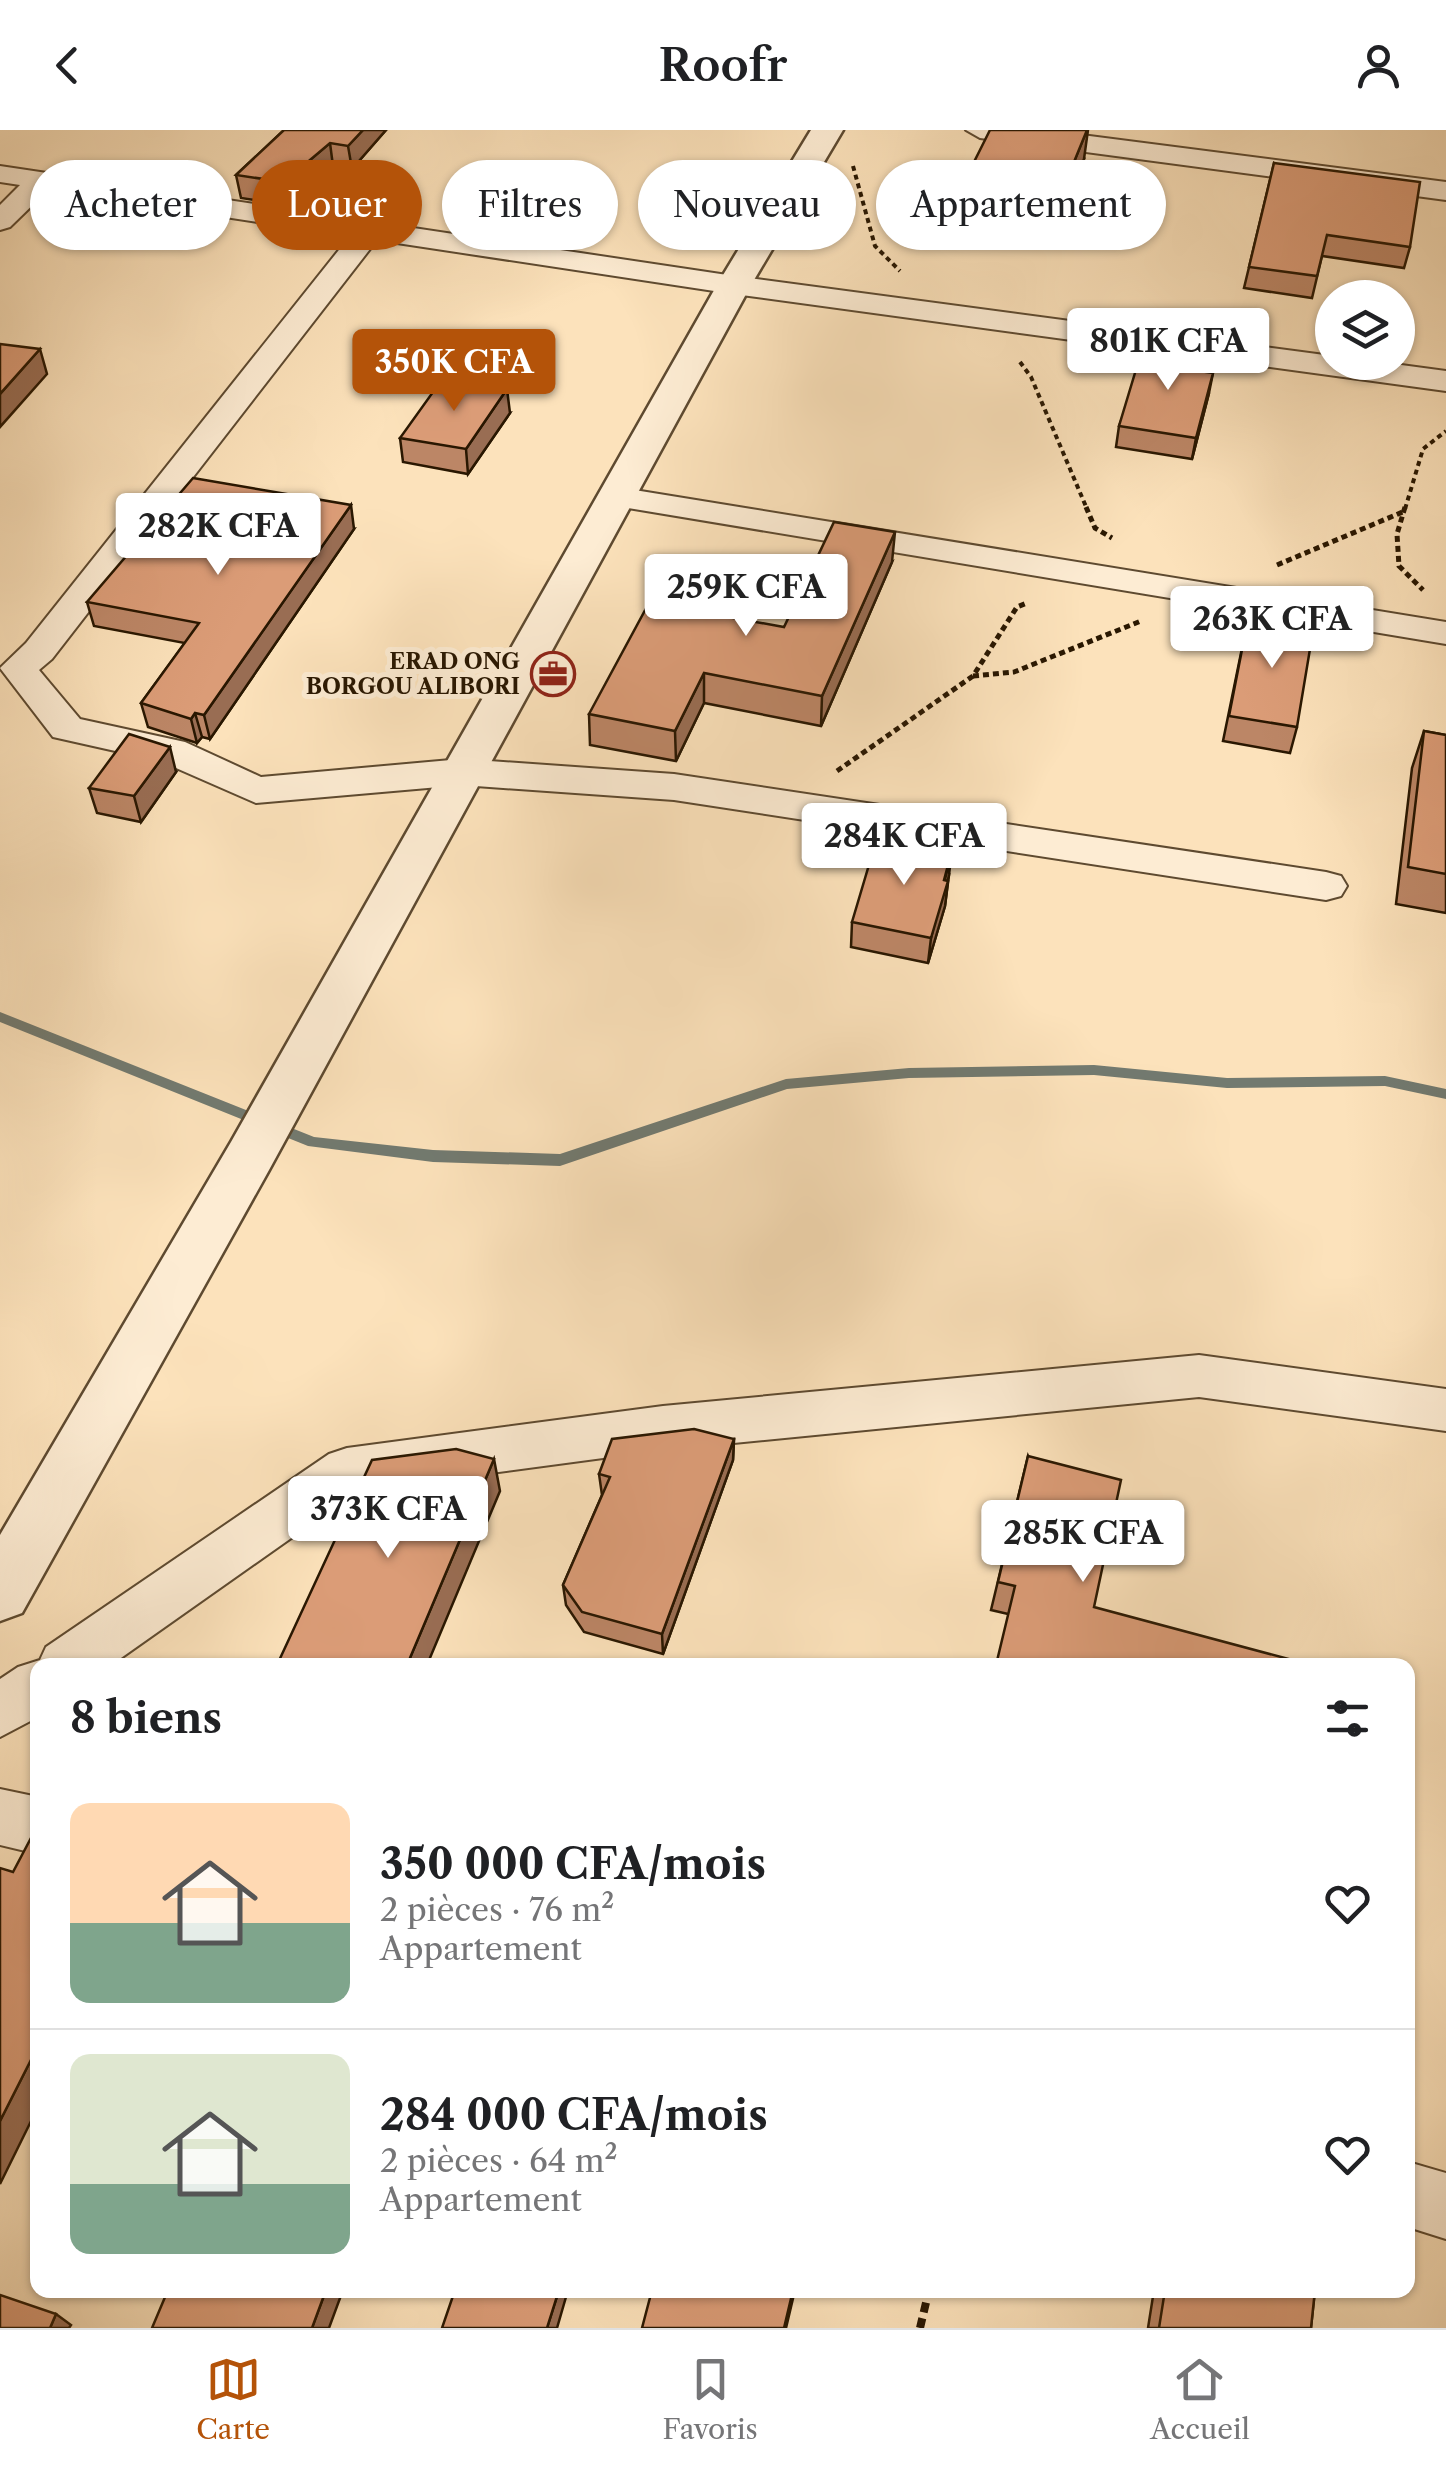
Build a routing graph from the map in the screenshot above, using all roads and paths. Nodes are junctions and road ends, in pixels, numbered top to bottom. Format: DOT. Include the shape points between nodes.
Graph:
graph roads {
  1 [pos="827,130"];
  2 [pos="980,130"];
  3 [pos="0,174"];
  4 [pos="856,177"];
  5 [pos="30,178"];
  6 [pos="1446,190"];
  7 [pos="30,192"];
  8 [pos="0,221"];
  9 [pos="422,238"];
  10 [pos="355,250"];
  11 [pos="734,285"];
  12 [pos="941,313"];
  13 [pos="1446,381"];
  14 [pos="1446,431"];
  15 [pos="616,497"];
  16 [pos="1128,547"];
  17 [pos="1092,575"];
  18 [pos="1440,617"];
  19 [pos="462,772"];
  20 [pos="789,804"];
  21 [pos="1326,886"];
  22 [pos="1446,1410"];
  23 [pos="0,1594"];
  24 [pos="76,1658"];
  25 [pos="30,1690"];
  26 [pos="0,1711"];
  27 [pos="0,1816"];
  28 [pos="30,1824"];
  29 [pos="1415,2197"];
  30 [pos="1446,2206"];
  31 [pos="927,2298"];
  32 [pos="920,2328"];
  1 -- 11 [label="street"];
  2 -- 6 [label="street"];
  3 -- 5 [label="street"];
  4 -- 12 [label="path" via="875,246"];
  7 -- 8 [label="street"];
  9 -- 11 [label="street"];
  10 -- 19 [label="street" via="40,651 18,670 66,728 171,751 256,790"];
  11 -- 12 [label="street"];
  11 -- 15 [label="street"];
  12 -- 13 [label="street"];
  12 -- 16 [label="path" via="990,324 1031,377 1095,528"];
  14 -- 18 [label="path" via="1423,449 1398,534 1399,566"];
  15 -- 17 [label="street"];
  15 -- 19 [label="street"];
  17 -- 18 [label="street"];
  17 -- 20 [label="path" via="1018,608 973,676"];
  19 -- 20 [label="street" via="674,786"];
  19 -- 23 [label="street"];
  20 -- 21 [label="street"];
  22 -- 24 [label="street" via="1199,1376 922,1400 347,1470"];
  25 -- 26 [label="street"];
  27 -- 28 [label="street"];
  29 -- 30 [label="street"];
  31 -- 32 [label="path"];
}
